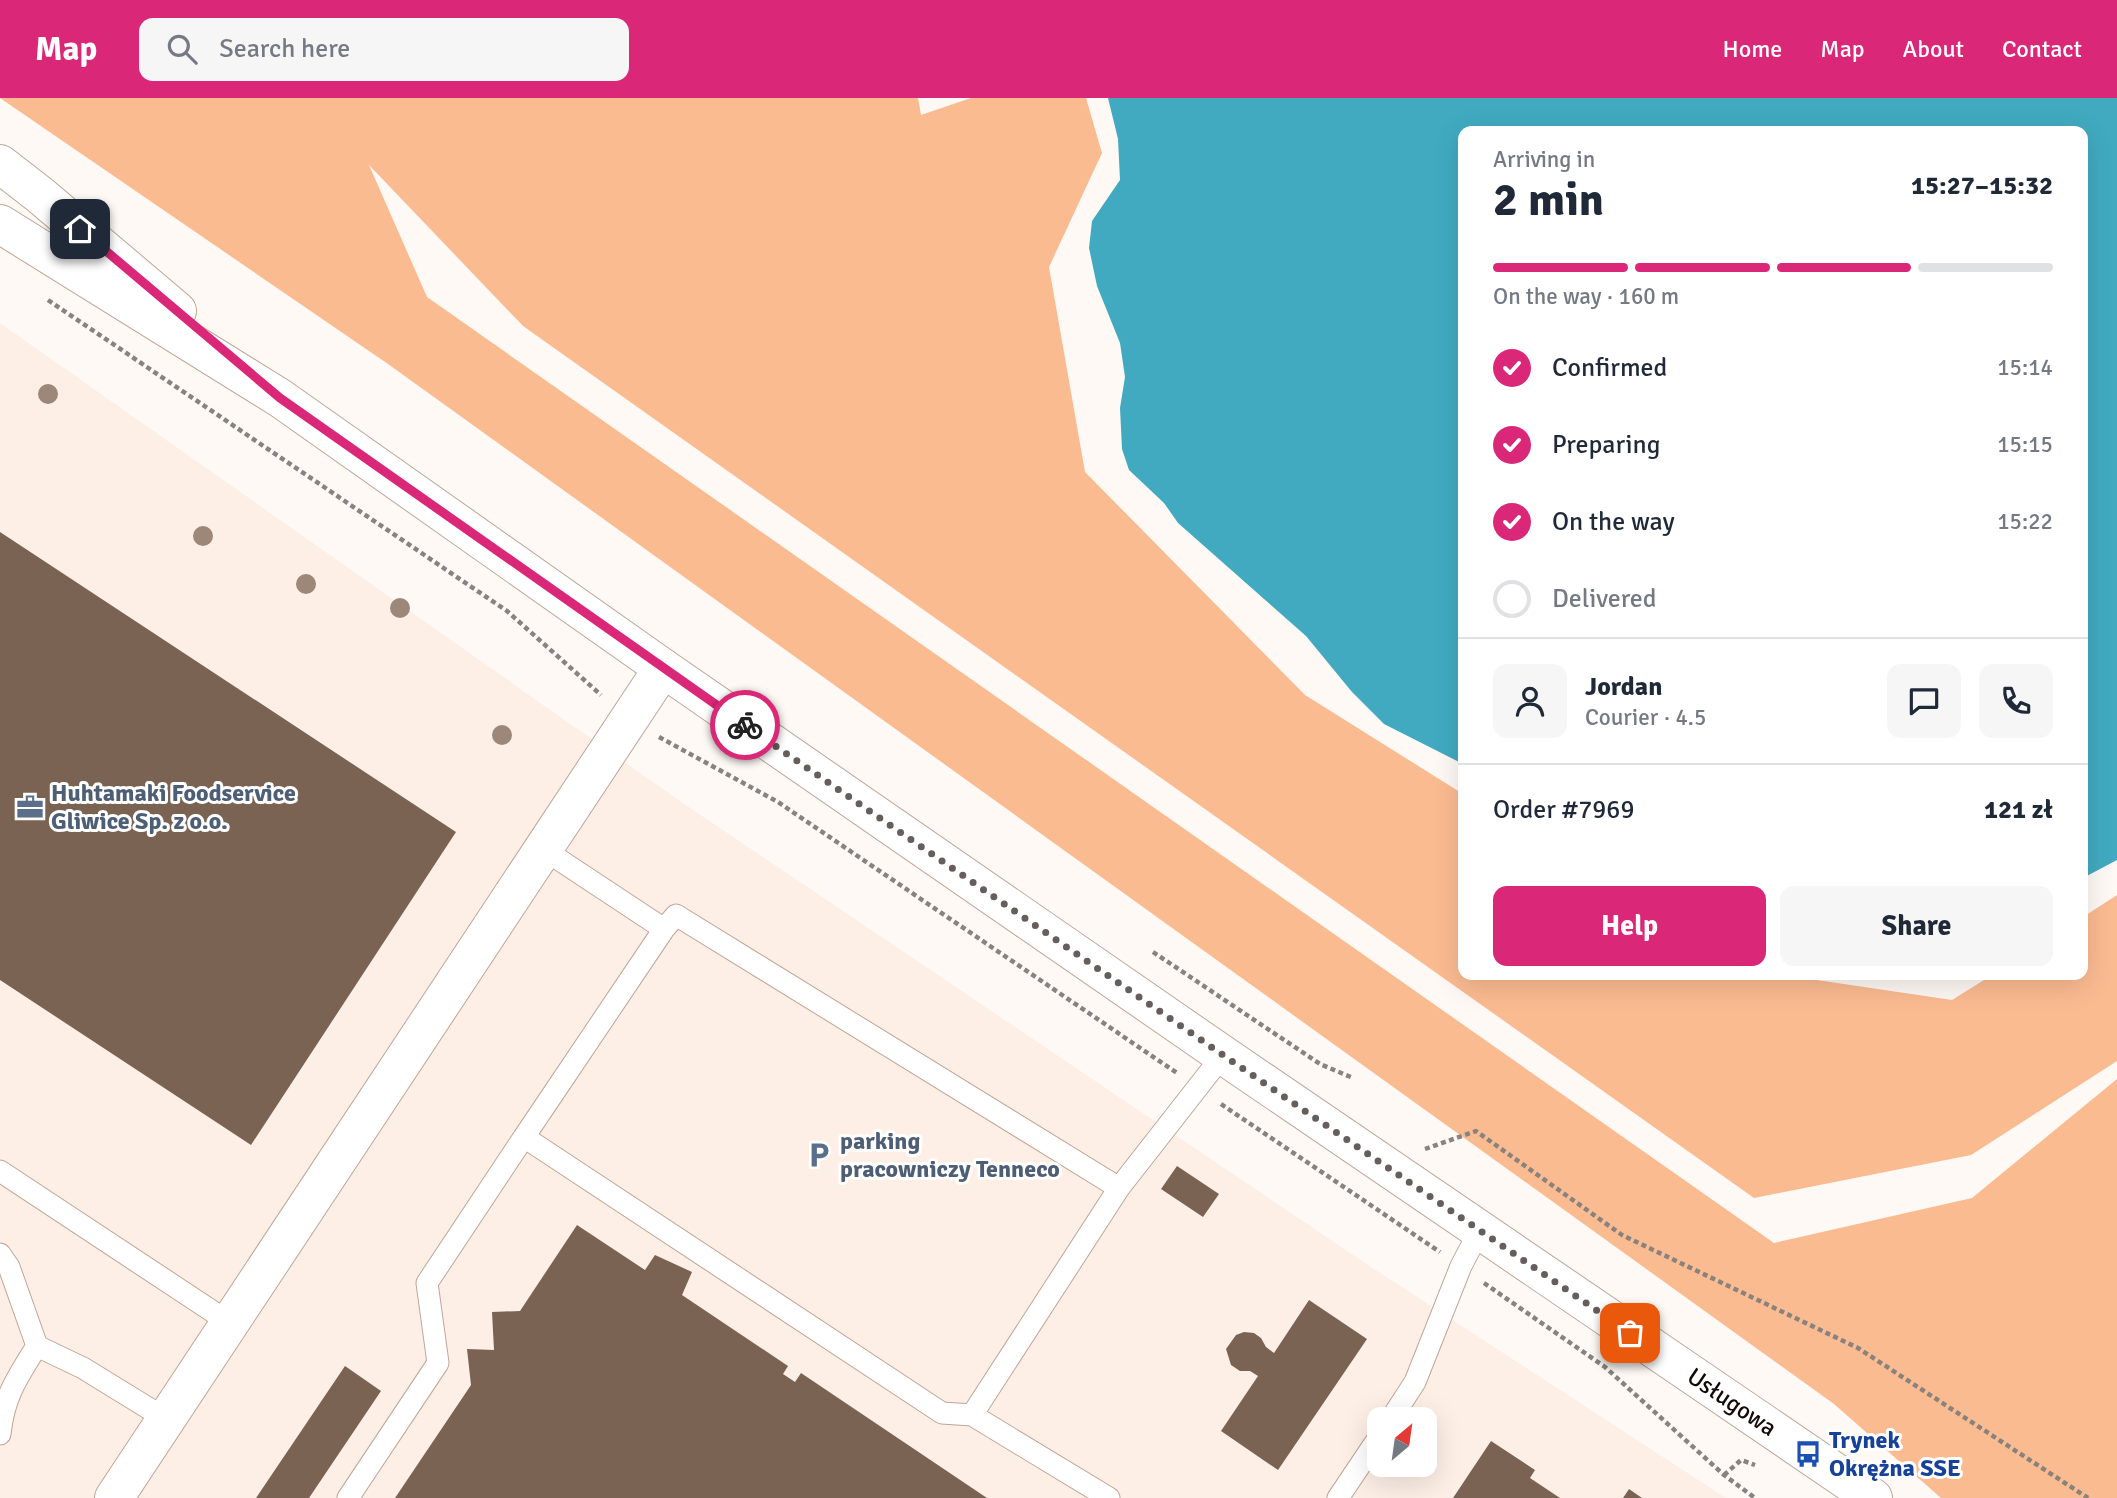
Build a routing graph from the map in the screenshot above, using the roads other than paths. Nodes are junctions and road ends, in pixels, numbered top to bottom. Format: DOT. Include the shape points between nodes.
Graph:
graph roads {
  1 [pos="0,164"];
  2 [pos="0,224"];
  3 [pos="280,398"];
  4 [pos="663,668"];
  5 [pos="543,849"];
  6 [pos="664,929"];
  7 [pos="1223,1055"];
  8 [pos="524,1137"];
  9 [pos="0,1171"];
  10 [pos="1119,1188"];
  11 [pos="1480,1230"];
  12 [pos="0,1254"];
  13 [pos="230,1323"];
  14 [pos="37,1346"];
  15 [pos="1399,1407"];
  16 [pos="972,1415"];
  17 [pos="166,1419"];
  18 [pos="0,1434"];
  19 [pos="1367,1455"];
  20 [pos="114,1498"];
  21 [pos="348,1498"];
  22 [pos="1109,1498"];
  23 [pos="1338,1498"];
  24 [pos="1873,1498"];
  1 -- 3 [label="street, Usługowa"];
  2 -- 3 [label="street, Usługowa"];
  3 -- 4 [label="street, Usługowa"];
  4 -- 5 [label="street"];
  4 -- 7 [label="street, Usługowa"];
  5 -- 6 [label="lane"];
  5 -- 13 [label="street"];
  6 -- 8 [label="lane"];
  6 -- 10 [label="lane" via="676,915"];
  7 -- 10 [label="lane"];
  7 -- 11 [label="street, Usługowa"];
  8 -- 16 [label="lane" via="942,1413"];
  8 -- 21 [label="lane" via="427,1283 438,1363"];
  9 -- 13 [label="lane"];
  10 -- 16 [label="lane"];
  11 -- 15 [label="lane" via="1415,1382"];
  11 -- 24 [label="street, Usługowa"];
  12 -- 14 [label="lane" via="9,1266"];
  13 -- 17 [label="street"];
  14 -- 17 [label="lane" via="83,1368"];
  14 -- 18 [label="lane" via="10,1387"];
  16 -- 22 [label="lane"];
  17 -- 20 [label="street"];
  19 -- 23 [label="lane"];
}
